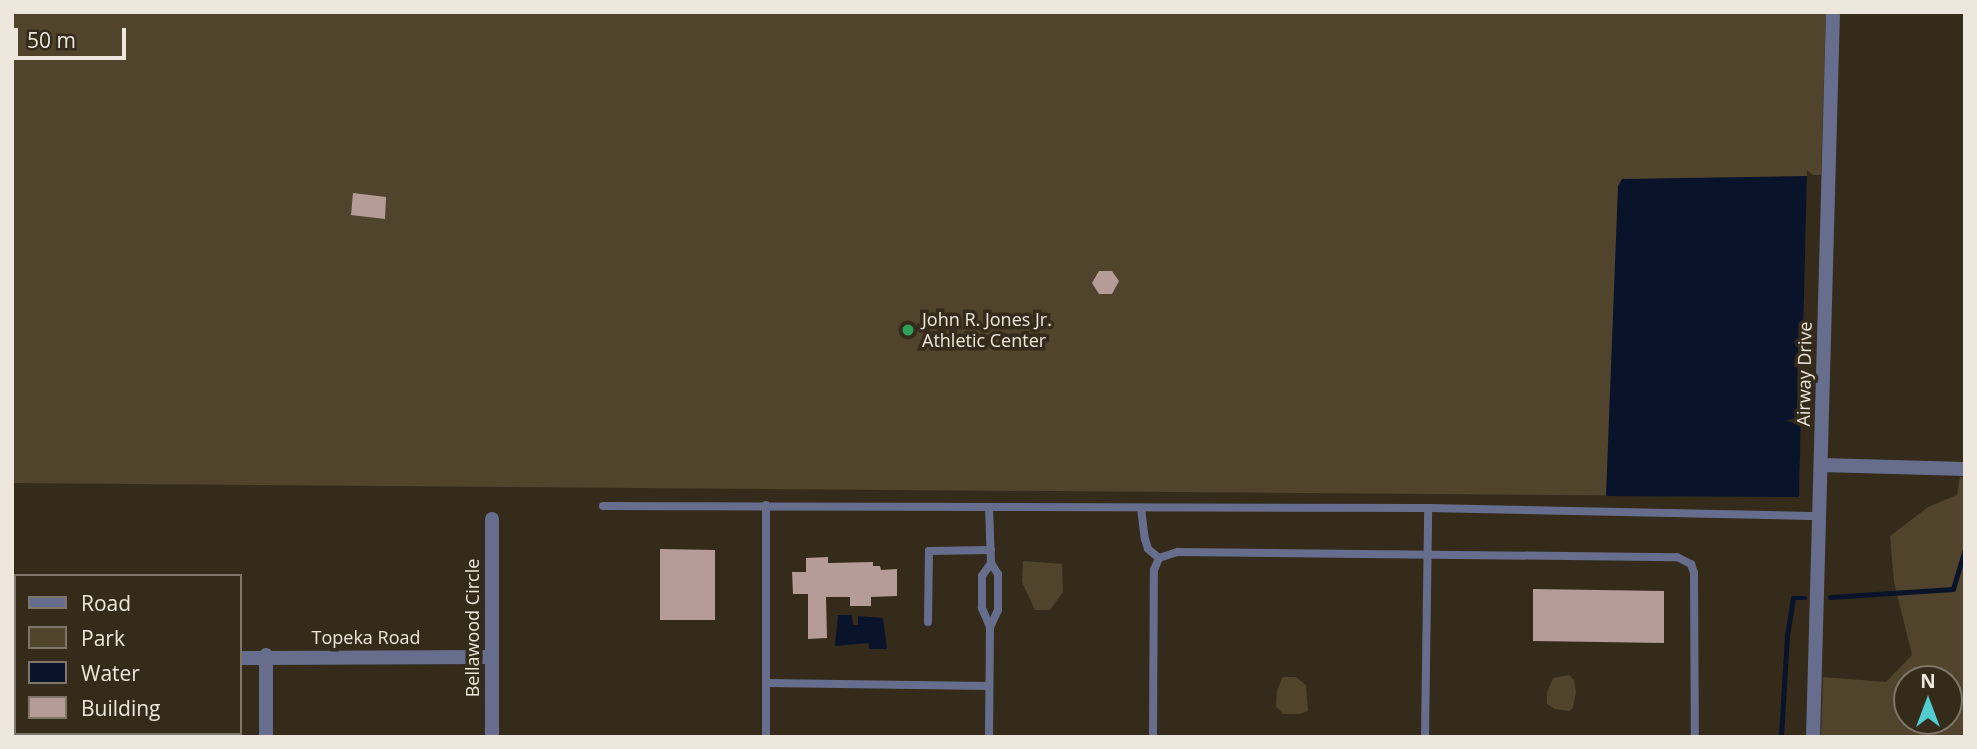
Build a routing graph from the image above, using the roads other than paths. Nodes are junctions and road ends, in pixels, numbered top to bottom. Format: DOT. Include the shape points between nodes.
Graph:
graph roads {
  1 [pos="1833,12"];
  2 [pos="1821,465"];
  3 [pos="1965,469"];
  4 [pos="766,505"];
  5 [pos="603,506"];
  6 [pos="989,507"];
  7 [pos="1141,508"];
  8 [pos="1428,508"];
  9 [pos="1819,516"];
  10 [pos="492,519"];
  11 [pos="991,550"];
  12 [pos="1428,554"];
  13 [pos="1159,558"];
  14 [pos="991,563"];
  15 [pos="928,622"];
  16 [pos="990,627"];
  17 [pos="266,656"];
  18 [pos="242,657"];
  19 [pos="492,657"];
  20 [pos="766,683"];
  21 [pos="989,686"];
  22 [pos="266,737"];
  23 [pos="492,737"];
  24 [pos="766,737"];
  25 [pos="989,737"];
  26 [pos="1153,737"];
  27 [pos="1425,737"];
  28 [pos="1695,737"];
  29 [pos="1813,737"];
  1 -- 2 [label="street, Airway Drive"];
  2 -- 3 [label="street"];
  2 -- 9 [label="street, Airway Drive"];
  4 -- 5 [label="lane"];
  4 -- 6 [label="lane"];
  4 -- 20 [label="lane"];
  6 -- 7 [label="lane"];
  6 -- 11 [label="lane"];
  7 -- 8 [label="lane"];
  7 -- 13 [label="lane" via="1144,538"];
  8 -- 9 [label="lane"];
  8 -- 12 [label="lane"];
  9 -- 29 [label="street, Airway Drive"];
  10 -- 19 [label="street, Bellawood Circle"];
  11 -- 14 [label="lane"];
  11 -- 15 [label="lane" via="929,551"];
  12 -- 13 [label="lane" via="1178,552"];
  12 -- 27 [label="lane"];
  12 -- 28 [label="lane" via="1657,556 1677,557 1691,564"];
  13 -- 26 [label="lane" via="1154,570"];
  14 -- 16 [label="lane" via="998,574 998,610"];
  14 -- 16 [label="lane" via="982,576 982,608"];
  16 -- 21 [label="lane"];
  17 -- 18 [label="street, Topeka Road"];
  17 -- 19 [label="street, Topeka Road"];
  17 -- 22 [label="street"];
  19 -- 23 [label="street, Bellawood Circle"];
  20 -- 21 [label="lane"];
  20 -- 24 [label="lane"];
  21 -- 25 [label="lane"];
}
